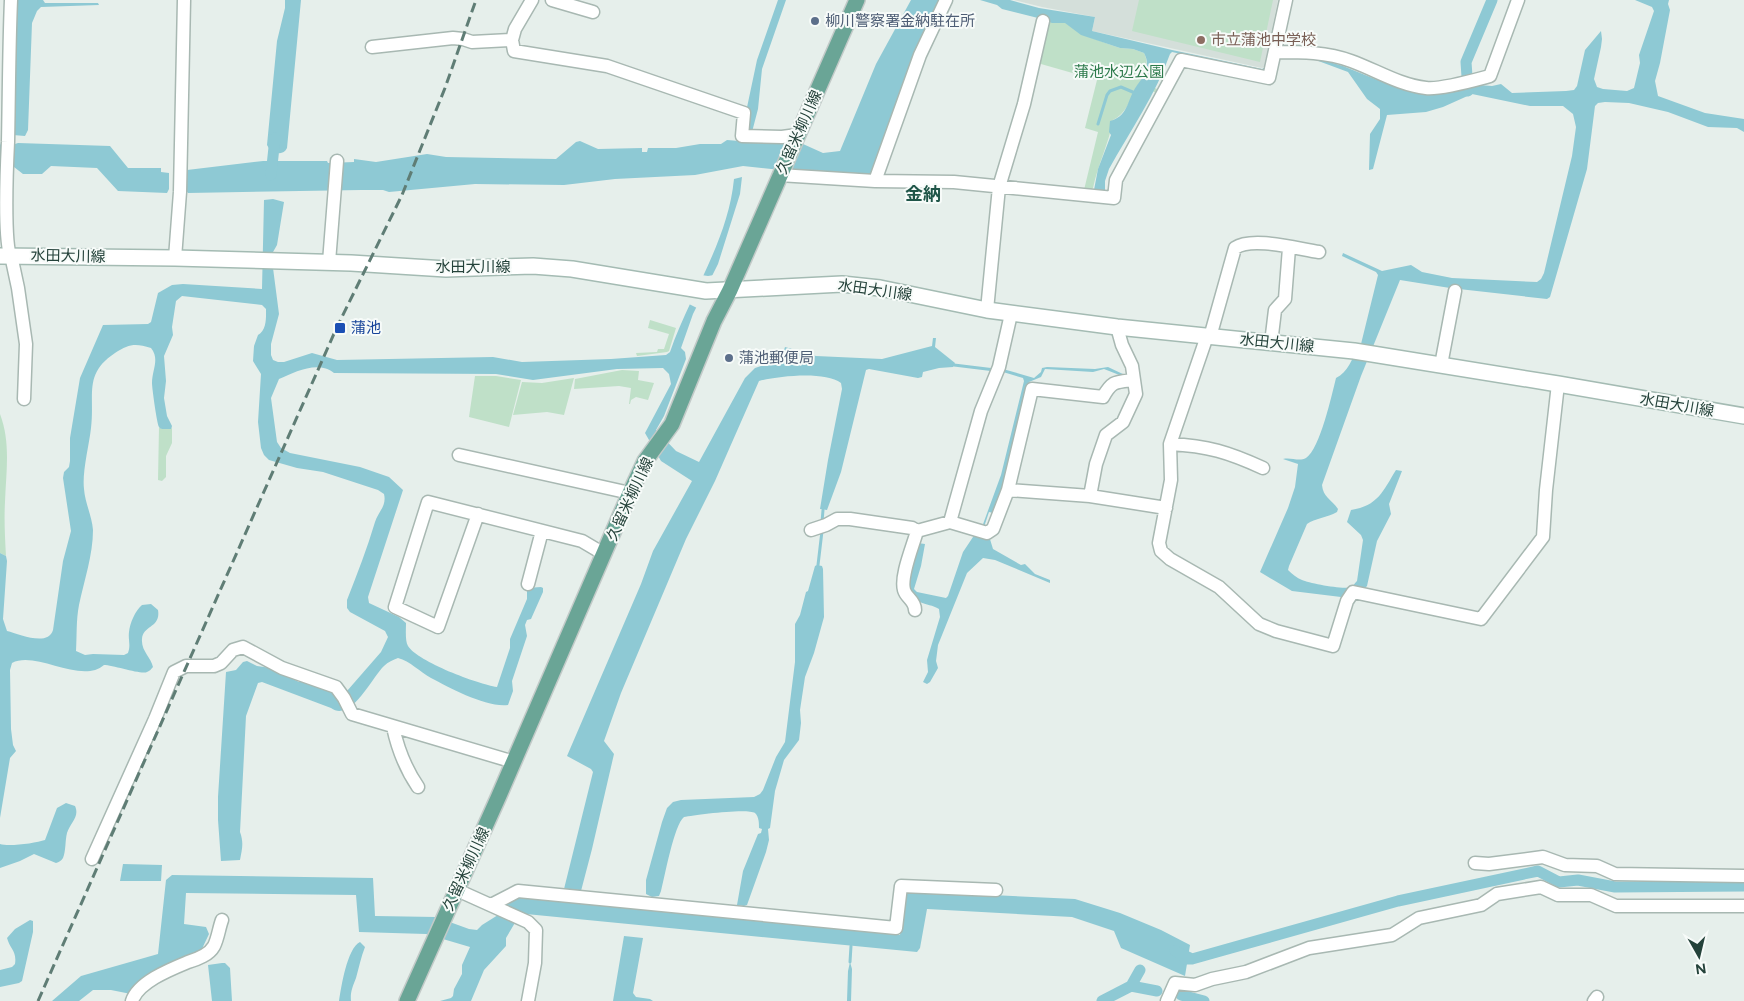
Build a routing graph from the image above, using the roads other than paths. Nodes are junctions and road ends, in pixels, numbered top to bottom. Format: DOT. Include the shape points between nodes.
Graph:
graph roads {
  1 [pos="11,0"];
  2 [pos="184,0"];
  3 [pos="532,0"];
  4 [pos="552,0"];
  5 [pos="857,0"];
  6 [pos="946,0"];
  7 [pos="1286,0"];
  8 [pos="1518,0"];
  9 [pos="593,12"];
  10 [pos="1043,21"];
  11 [pos="5,24"];
  12 [pos="512,40"];
  13 [pos="372,46"];
  14 [pos="1276,52"];
  15 [pos="796,138"];
  16 [pos="336,161"];
  17 [pos="780,174"];
  18 [pos="875,181"];
  19 [pos="999,187"];
  20 [pos="1289,248"];
  21 [pos="1319,252"];
  22 [pos="5,256"];
  23 [pos="176,258"];
  24 [pos="329,262"];
  25 [pos="730,290"];
  26 [pos="1455,291"];
  27 [pos="987,310"];
  28 [pos="1011,314"];
  29 [pos="1117,327"];
  30 [pos="1208,336"];
  31 [pos="1271,343"];
  32 [pos="1442,365"];
  33 [pos="1133,380"];
  34 [pos="1558,384"];
  35 [pos="24,399"];
  36 [pos="1744,416"];
  37 [pos="1170,444"];
  38 [pos="459,455"];
  39 [pos="1263,468"];
  40 [pos="1008,490"];
  41 [pos="630,493"];
  42 [pos="1090,496"];
  43 [pos="1166,508"];
  44 [pos="478,514"];
  45 [pos="950,522"];
  46 [pos="811,530"];
  47 [pos="542,531"];
  48 [pos="917,531"];
  49 [pos="604,554"];
  50 [pos="528,584"];
  51 [pos="915,610"];
  52 [pos="393,727"];
  53 [pos="514,762"];
  54 [pos="418,787"];
  55 [pos="92,859"];
  56 [pos="1475,863"];
  57 [pos="1744,876"];
  58 [pos="457,890"];
  59 [pos="996,890"];
  60 [pos="491,905"];
  61 [pos="1744,906"];
  62 [pos="222,920"];
  63 [pos="132,1001"];
  64 [pos="407,1001"];
  65 [pos="528,1001"];
  66 [pos="1167,1001"];
  1 -- 11 [label="street"];
  2 -- 23 [label="street"];
  3 -- 12 [label="street"];
  4 -- 9 [label="street"];
  5 -- 15 [label="main road, 久留米柳川線"];
  6 -- 18 [label="street" via="920,55"];
  7 -- 14 [label="street"];
  8 -- 14 [label="street" via="1490,76 1459,83 1427,88 1391,79 1351,60 1328,54"];
  10 -- 19 [label="street" via="1024,104"];
  11 -- 22 [label="street" via="8,144"];
  12 -- 13 [label="street" via="472,42 453,38"];
  12 -- 15 [label="street" via="514,51 607,66 744,113 742,136"];
  14 -- 19 [label="street" via="1269,78 1182,60 1116,180 1114,198"];
  15 -- 17 [label="main road, 久留米柳川線"];
  16 -- 24 [label="street"];
  17 -- 18 [label="street"];
  17 -- 25 [label="main road, 久留米柳川線"];
  18 -- 19 [label="street" via="954,182"];
  19 -- 27 [label="street"];
  20 -- 21 [label="street"];
  20 -- 30 [label="street" via="1256,243 1235,248"];
  20 -- 31 [label="street" via="1285,299 1275,310"];
  22 -- 23 [label="main road, 水田大川線"];
  22 -- 35 [label="street" via="12,260 26,344"];
  23 -- 24 [label="main road, 水田大川線"];
  24 -- 25 [label="main road, 水田大川線" via="446,269 533,266 572,269 701,290"];
  25 -- 27 [label="main road, 水田大川線" via="842,284 880,288"];
  25 -- 41 [label="main road, 久留米柳川線" via="672,424 650,455"];
  26 -- 32 [label="street"];
  27 -- 28 [label="main road, 水田大川線"];
  28 -- 29 [label="main road, 水田大川線"];
  28 -- 45 [label="street" via="999,367 981,411"];
  29 -- 30 [label="main road, 水田大川線"];
  29 -- 33 [label="street" via="1132,366"];
  30 -- 31 [label="main road, 水田大川線"];
  30 -- 37 [label="street"];
  31 -- 32 [label="main road, 水田大川線"];
  32 -- 34 [label="main road, 水田大川線"];
  33 -- 40 [label="street" via="1110,384 1103,397 1032,389"];
  33 -- 42 [label="street" via="1136,394 1122,422 1106,435"];
  34 -- 36 [label="main road, 水田大川線"];
  34 -- 43 [label="street" via="1543,537 1482,619 1353,592 1347,601 1333,646 1276,631 1259,624 1219,587 1161,551 1159,543"];
  37 -- 39 [label="street" via="1200,446 1232,454"];
  37 -- 43 [label="street" via="1171,480"];
  38 -- 41 [label="street"];
  40 -- 42 [label="street"];
  40 -- 45 [label="street" via="993,529 986,533"];
  41 -- 49 [label="main road, 久留米柳川線"];
  42 -- 43 [label="street"];
  44 -- 44 [label="street" via="428,502 395,607 438,627"];
  44 -- 47 [label="street"];
  45 -- 48 [label="street"];
  46 -- 48 [label="street" via="837,519 850,519"];
  47 -- 49 [label="street" via="582,541"];
  47 -- 50 [label="street"];
  48 -- 51 [label="street" via="903,580 904,592 915,604"];
  49 -- 53 [label="main road, 久留米柳川線"];
  52 -- 53 [label="street"];
  52 -- 54 [label="street" via="397,747"];
  52 -- 55 [label="street" via="352,714 336,687 282,668 244,647 233,650 214,666 179,668 174,672"];
  53 -- 58 [label="main road, 久留米柳川線"];
  56 -- 57 [label="street" via="1543,857 1565,865 1597,866 1615,874"];
  58 -- 60 [label="street"];
  58 -- 64 [label="main road, 久留米柳川線"];
  59 -- 60 [label="street" via="901,886 896,928 518,891"];
  60 -- 65 [label="street" via="528,922 536,930 535,963"];
  61 -- 66 [label="street" via="1616,906 1591,895 1558,895 1541,887 1497,894 1481,905 1418,918 1392,935 1309,948 1246,972 1195,985 1175,983"];
  62 -- 63 [label="street" via="214,946 202,957 156,977"];
}
